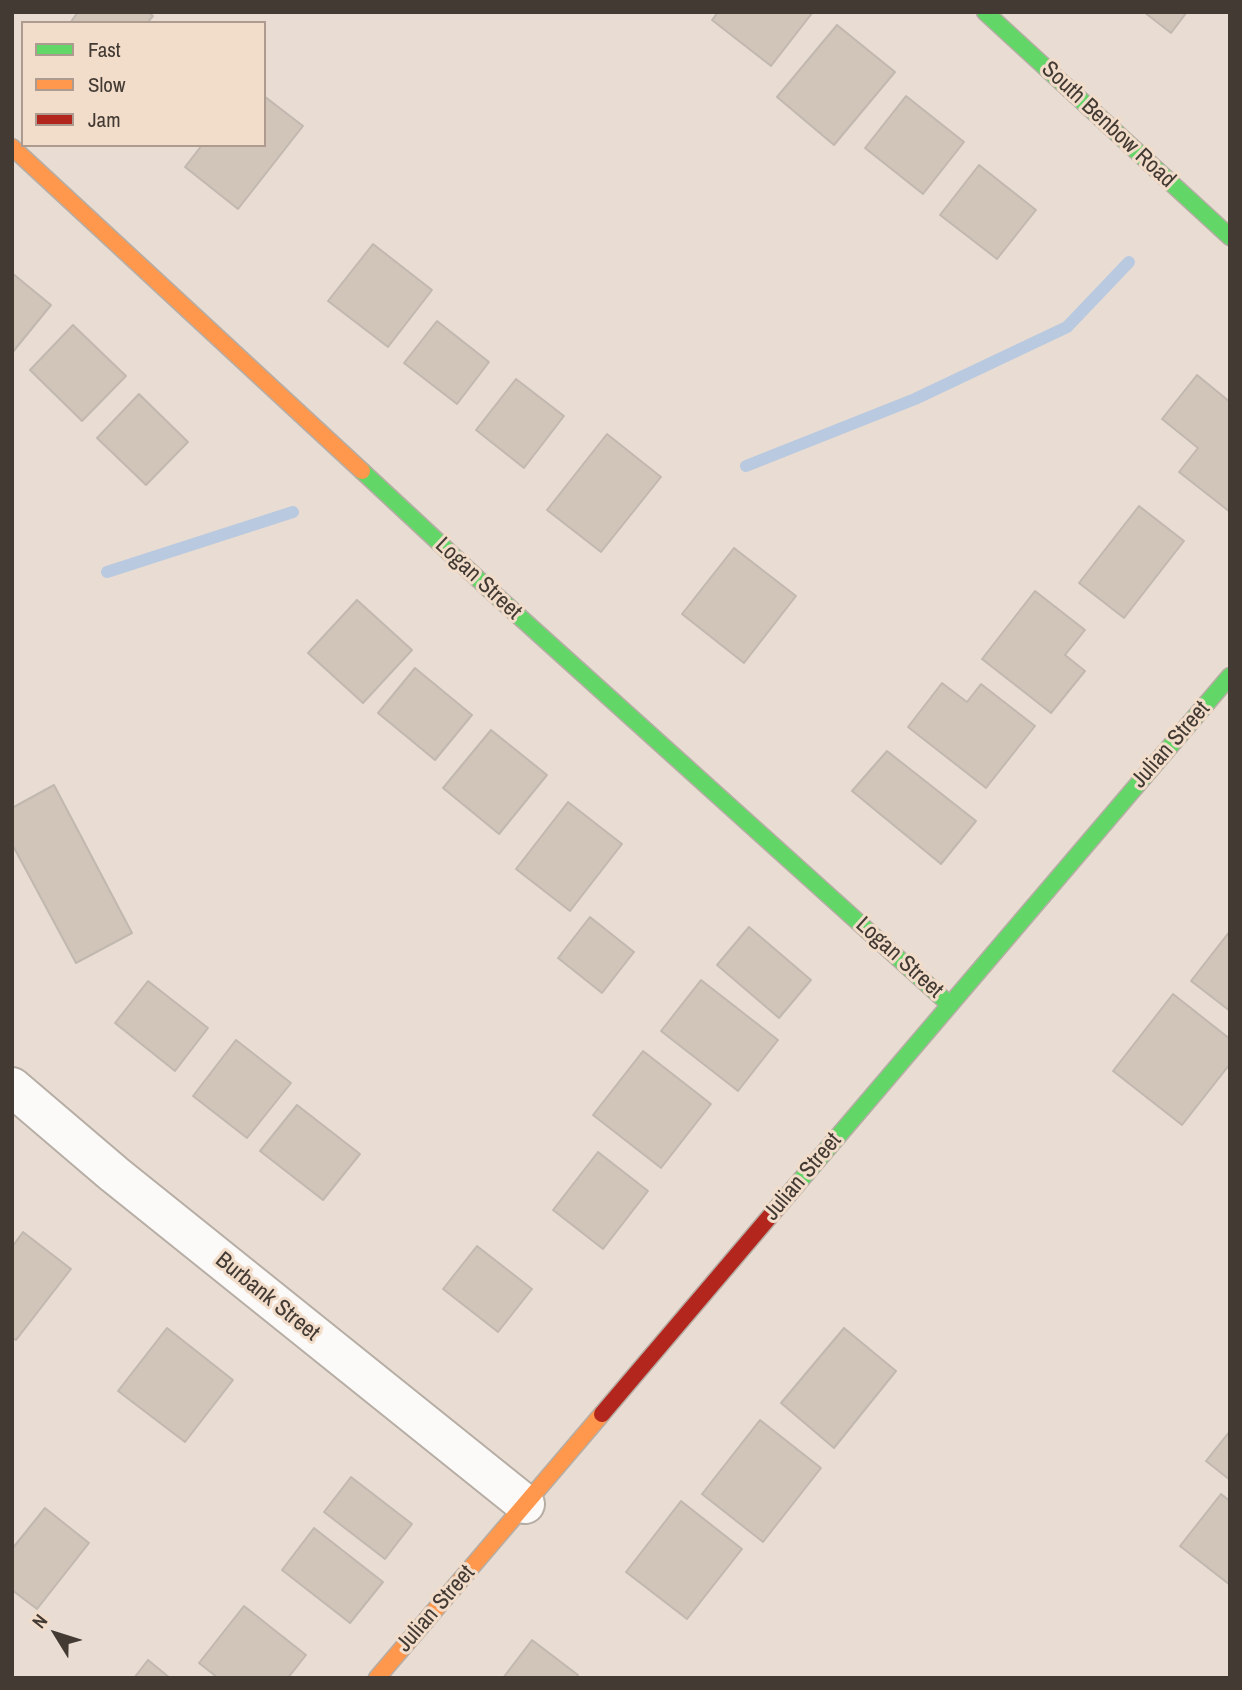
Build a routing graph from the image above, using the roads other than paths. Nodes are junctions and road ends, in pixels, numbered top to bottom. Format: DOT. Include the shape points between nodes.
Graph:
graph roads {
  1 [pos="985,12"];
  2 [pos="12,147"];
  3 [pos="1230,237"];
  4 [pos="1230,676"];
  5 [pos="949,1004"];
  6 [pos="12,1087"];
  7 [pos="526,1504"];
  8 [pos="377,1678"];
  1 -- 3 [label="street, South Benbow Road"];
  2 -- 5 [label="street, Logan Street" via="491,592"];
  4 -- 5 [label="street, Julian Street"];
  5 -- 7 [label="street, Julian Street"];
  6 -- 7 [label="street, Burbank Street"];
  7 -- 8 [label="street, Julian Street"];
}
